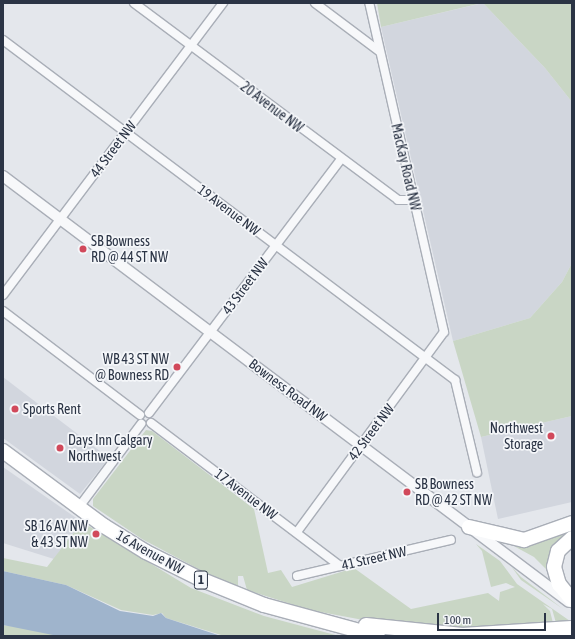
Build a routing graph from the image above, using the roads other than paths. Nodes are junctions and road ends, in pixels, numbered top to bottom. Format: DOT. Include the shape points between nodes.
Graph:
graph roads {
  1 [pos="134,3"];
  2 [pos="223,3"];
  3 [pos="315,3"];
  4 [pos="369,3"];
  5 [pos="3,40"];
  6 [pos="191,46"];
  7 [pos="379,51"];
  8 [pos="126,132"];
  9 [pos="341,159"];
  10 [pos="3,176"];
  11 [pos="414,200"];
  12 [pos="60,220"];
  13 [pos="276,245"];
  14 [pos="3,295"];
  15 [pos="3,311"];
  16 [pos="211,332"];
  17 [pos="444,332"];
  18 [pos="426,358"];
  19 [pos="149,413"];
  20 [pos="140,415"];
  21 [pos="151,423"];
  22 [pos="141,424"];
  23 [pos="362,446"];
  24 [pos="3,451"];
  25 [pos="477,472"];
  26 [pos="78,507"];
  27 [pos="572,523"];
  28 [pos="469,527"];
  29 [pos="297,532"];
  30 [pos="572,538"];
  31 [pos="451,540"];
  32 [pos="340,566"];
  33 [pos="297,576"];
  34 [pos="572,600"];
  35 [pos="572,604"];
  36 [pos="337,625"];
  37 [pos="568,628"];
  38 [pos="378,636"];
  1 -- 6 [label="street, 20 Avenue NW"];
  2 -- 6 [label="street, 44 Street NW"];
  3 -- 7 [label="street"];
  4 -- 7 [label="street, MacKay Road NW"];
  5 -- 8 [label="street, 19 Avenue NW"];
  6 -- 8 [label="street, 44 Street NW"];
  6 -- 9 [label="street, 20 Avenue NW"];
  7 -- 11 [label="street, MacKay Road NW"];
  8 -- 12 [label="street, 44 Street NW"];
  8 -- 13 [label="street, 19 Avenue NW"];
  9 -- 11 [label="street, 20 Avenue NW" via="398,200"];
  9 -- 13 [label="street, 43 Street NW"];
  10 -- 12 [label="street, Bowness Road NW"];
  11 -- 17 [label="street, MacKay Road NW"];
  12 -- 14 [label="street, 44 Street NW"];
  12 -- 16 [label="street, Bowness Road NW"];
  13 -- 16 [label="street, 43 Street NW"];
  13 -- 18 [label="street, 19 Avenue NW"];
  15 -- 20 [label="street"];
  16 -- 19 [label="street, 43 Street NW"];
  16 -- 23 [label="street, Bowness Road NW"];
  17 -- 18 [label="street, 42 Street NW"];
  18 -- 23 [label="street, 42 Street NW"];
  18 -- 25 [label="street, 19 Avenue NW" via="455,380"];
  19 -- 20 [label="street"];
  19 -- 21 [label="street"];
  20 -- 22 [label="street"];
  21 -- 22 [label="street"];
  21 -- 29 [label="street, 17 Avenue NW"];
  22 -- 26 [label="street"];
  23 -- 28 [label="street, Bowness Road NW"];
  23 -- 29 [label="street, 42 Street NW"];
  24 -- 26 [label="highway, 16 Avenue NW / 1"];
  26 -- 36 [label="highway, 16 Avenue NW / 1" via="146,552 200,579 264,604"];
  27 -- 28 [label="highway" via="539,538 522,540"];
  28 -- 35 [label="street, Bowness Road NW"];
  29 -- 32 [label="street, 17 Avenue NW"];
  30 -- 34 [label="highway" via="558,551 554,567 559,584"];
  31 -- 32 [label="street, 41 Street NW"];
  32 -- 33 [label="street, 41 Street NW"];
  36 -- 37 [label="highway, 16 Avenue NW / 1" via="462,635"];
  36 -- 38 [label="highway, 16 Avenue NW / 1"];
}
